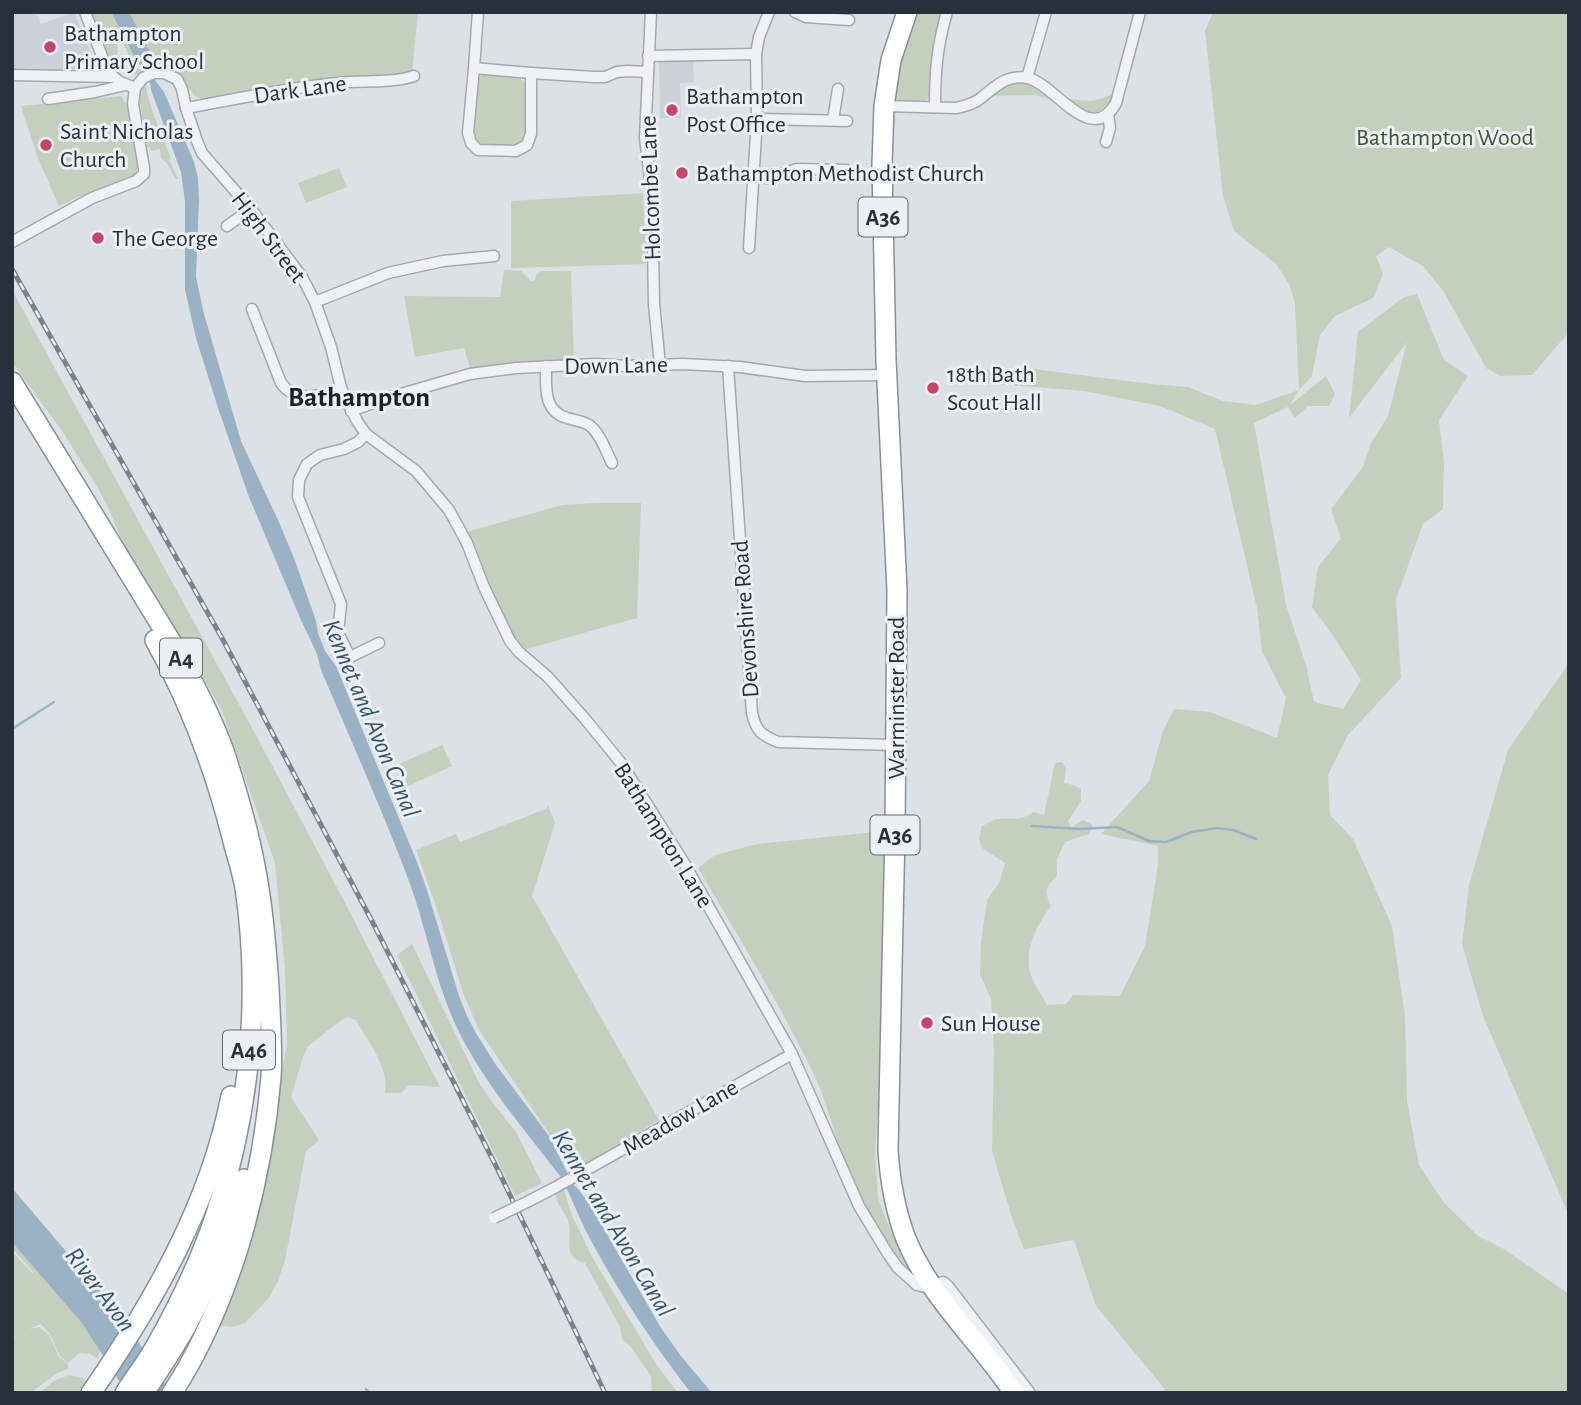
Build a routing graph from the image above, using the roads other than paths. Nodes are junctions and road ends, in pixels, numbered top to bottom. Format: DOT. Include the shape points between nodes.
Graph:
graph roads {
  1 [pos="85,12"];
  2 [pos="478,12"];
  3 [pos="651,12"];
  4 [pos="769,12"];
  5 [pos="796,12"];
  6 [pos="906,12"];
  7 [pos="947,12"];
  8 [pos="1046,12"];
  9 [pos="1140,12"];
  10 [pos="836,32"];
  11 [pos="756,54"];
  12 [pos="649,56"];
  13 [pos="474,68"];
  14 [pos="648,72"];
  15 [pos="531,73"];
  16 [pos="12,75"];
  17 [pos="414,76"];
  18 [pos="112,77"];
  19 [pos="1027,78"];
  20 [pos="133,85"];
  21 [pos="838,89"];
  22 [pos="48,99"];
  23 [pos="884,106"];
  24 [pos="935,107"];
  25 [pos="186,108"];
  26 [pos="1108,114"];
  27 [pos="757,120"];
  28 [pos="833,120"];
  29 [pos="847,121"];
  30 [pos="1107,142"];
  31 [pos="847,170"];
  32 [pos="754,177"];
  33 [pos="251,209"];
  34 [pos="228,226"];
  35 [pos="14,241"];
  36 [pos="749,248"];
  37 [pos="494,256"];
  38 [pos="315,302"];
  39 [pos="252,309"];
  40 [pos="660,365"];
  41 [pos="546,366"];
  42 [pos="728,366"];
  43 [pos="887,375"];
  44 [pos="12,382"];
  45 [pos="341,388"];
  46 [pos="12,406"];
  47 [pos="351,411"];
  48 [pos="366,434"];
  49 [pos="612,463"];
  50 [pos="379,643"];
  51 [pos="895,745"];
  52 [pos="233,841"];
  53 [pos="267,967"];
  54 [pos="792,1054"];
  55 [pos="494,1218"];
  56 [pos="933,1286"];
  57 [pos="92,1393"];
  58 [pos="125,1393"];
  59 [pos="144,1393"];
  60 [pos="172,1393"];
  61 [pos="1014,1393"];
  62 [pos="1030,1393"];
  1 -- 18 [label="street"];
  2 -- 13 [label="street"];
  3 -- 12 [label="street, Holcombe Lane"];
  4 -- 11 [label="street"];
  5 -- 10 [label="street" via="843,20"];
  6 -- 23 [label="highway, Warminster Road / A36" via="891,60"];
  7 -- 24 [label="street" via="934,72"];
  8 -- 19 [label="street"];
  9 -- 26 [label="street" via="1116,103"];
  11 -- 12 [label="street"];
  11 -- 27 [label="street"];
  12 -- 14 [label="street, Holcombe Lane"];
  13 -- 15 [label="street"];
  13 -- 15 [label="street" via="468,133 478,150 516,151 527,145"];
  14 -- 15 [label="street" via="617,72 605,77"];
  14 -- 40 [label="street, Holcombe Lane" via="645,138"];
  16 -- 18 [label="street"];
  17 -- 25 [label="street, Dark Lane" via="268,92"];
  18 -- 20 [label="street"];
  19 -- 24 [label="street" via="1008,78 968,106"];
  19 -- 26 [label="street" via="1039,82 1082,116"];
  20 -- 22 [label="street"];
  20 -- 25 [label="street, High Street" via="154,73 168,74 177,79"];
  20 -- 35 [label="street" via="144,168 141,178 92,198"];
  21 -- 28 [label="street"];
  23 -- 24 [label="street"];
  23 -- 43 [label="highway, Warminster Road / A36"];
  25 -- 33 [label="street, High Street" via="202,153"];
  26 -- 30 [label="street"];
  27 -- 28 [label="street"];
  27 -- 32 [label="street"];
  28 -- 29 [label="street"];
  31 -- 32 [label="street" via="820,173 797,169 768,178"];
  32 -- 36 [label="street" via="755,236"];
  33 -- 34 [label="street"];
  33 -- 38 [label="street, High Street"];
  37 -- 38 [label="street" via="397,271"];
  38 -- 45 [label="street, High Street"];
  39 -- 45 [label="street" via="285,390 308,397"];
  40 -- 41 [label="street, Down Lane"];
  40 -- 42 [label="street, Down Lane"];
  41 -- 47 [label="street, Down Lane" via="470,373"];
  41 -- 49 [label="street" via="546,397 552,409 587,424"];
  42 -- 43 [label="street, Down Lane" via="805,376"];
  42 -- 51 [label="street, Devonshire Road" via="755,725 763,736 778,742"];
  43 -- 51 [label="highway, Warminster Road / A36" via="897,590"];
  44 -- 53 [label="highway, A4" via="175,648 214,727 256,869"];
  45 -- 47 [label="street, High Street"];
  46 -- 52 [label="highway, A4" via="138,610 184,694 216,776"];
  47 -- 48 [label="street, Bathampton Lane"];
  48 -- 50 [label="street" via="358,442 307,464 299,480 298,497 341,604 338,633 350,657"];
  48 -- 54 [label="street, Bathampton Lane" via="416,471 449,510 510,641 548,677 621,763 684,863"];
  51 -- 56 [label="highway, Warminster Road / A36" via="888,1150 893,1199 907,1241"];
  52 -- 57 [label="highway" via="245,972 241,1037 228,1115 187,1230 130,1335"];
  52 -- 58 [label="highway, A46" via="249,919 252,968 240,1119 201,1254 156,1347"];
  53 -- 59 [label="highway, A46" via="263,1079 245,1175 211,1273"];
  53 -- 60 [label="highway" via="271,1074 256,1179 222,1295"];
  54 -- 55 [label="street, Meadow Lane, bridge"];
  54 -- 56 [label="street, Bathampton Lane" via="868,1222 905,1275 917,1285"];
  56 -- 61 [label="highway, Warminster Road / A36"];
  56 -- 62 [label="street, Bathampton Lane" via="943,1282 948,1286"];
}
